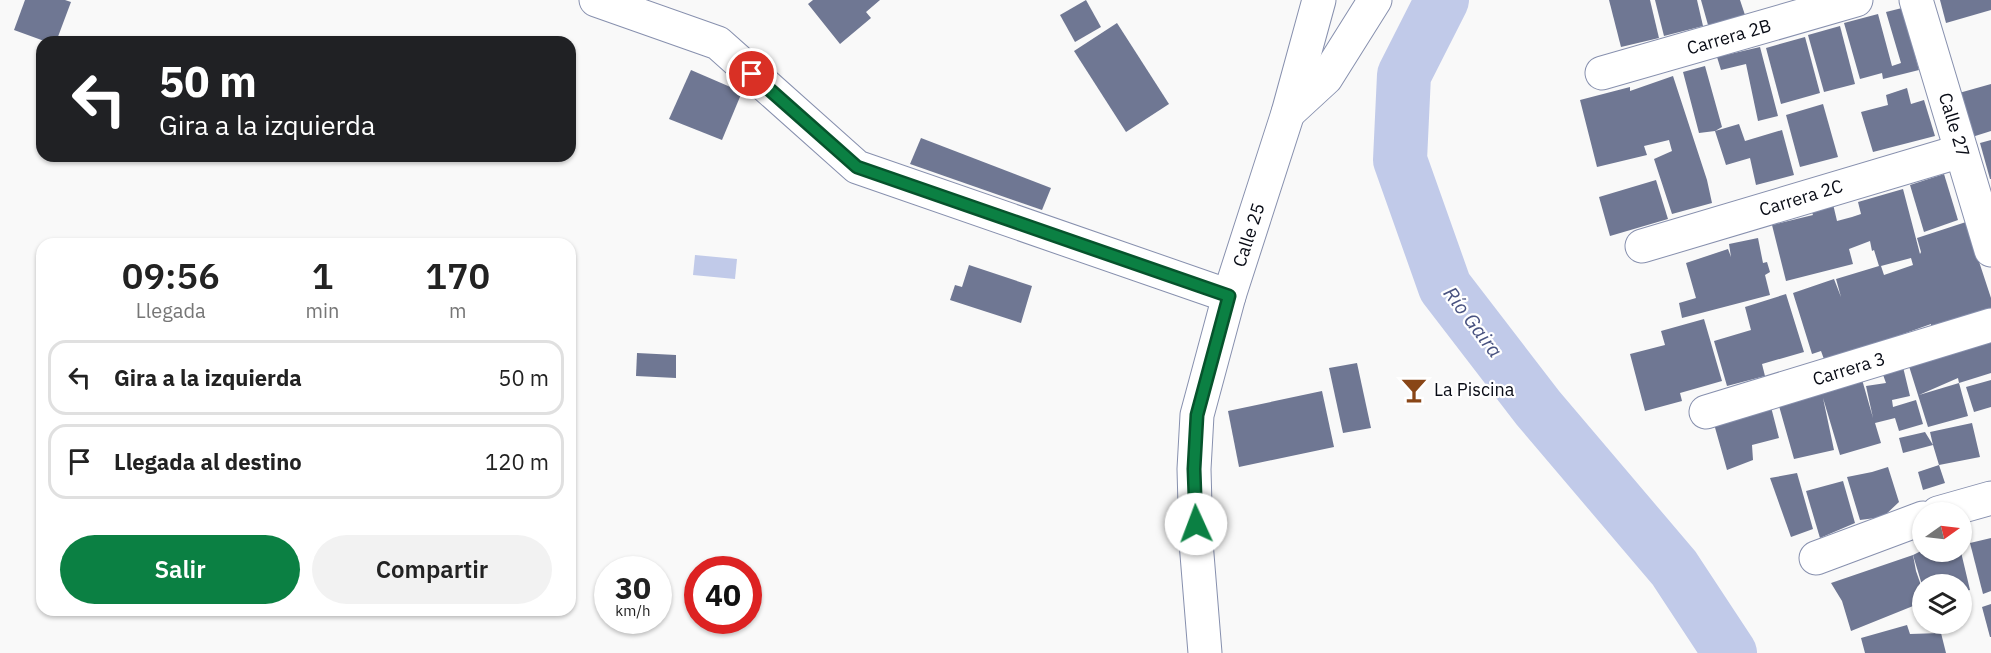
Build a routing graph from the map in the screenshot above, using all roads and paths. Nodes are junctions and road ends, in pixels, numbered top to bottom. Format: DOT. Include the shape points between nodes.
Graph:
graph roads {
  1 [pos="596,0"];
  2 [pos="1319,0"];
  3 [pos="1375,0"];
  4 [pos="1856,0"];
  5 [pos="1916,0"];
  6 [pos="1602,73"];
  7 [pos="1288,113"];
  8 [pos="1961,151"];
  9 [pos="1642,246"];
  10 [pos="1991,250"];
  11 [pos="1229,296"];
  12 [pos="1991,325"];
  13 [pos="1706,412"];
  14 [pos="1991,498"];
  15 [pos="1972,503"];
  16 [pos="1912,522"];
  17 [pos="1816,558"];
  18 [pos="1205,653"];
  1 -- 11 [label="street" via="718,43 857,167"];
  2 -- 7 [label="street, Calle 25"];
  3 -- 7 [label="street" via="1326,78"];
  4 -- 6 [label="street, Carrera 2B"];
  5 -- 8 [label="street, Calle 27"];
  7 -- 11 [label="street, Calle 25"];
  8 -- 9 [label="street, Carrera 2C"];
  8 -- 10 [label="street, Calle 27"];
  11 -- 18 [label="street, Calle 25" via="1197,415 1196,543"];
  12 -- 13 [label="street, Carrera 3"];
  14 -- 15 [label="street"];
  16 -- 17 [label="street"];
}
